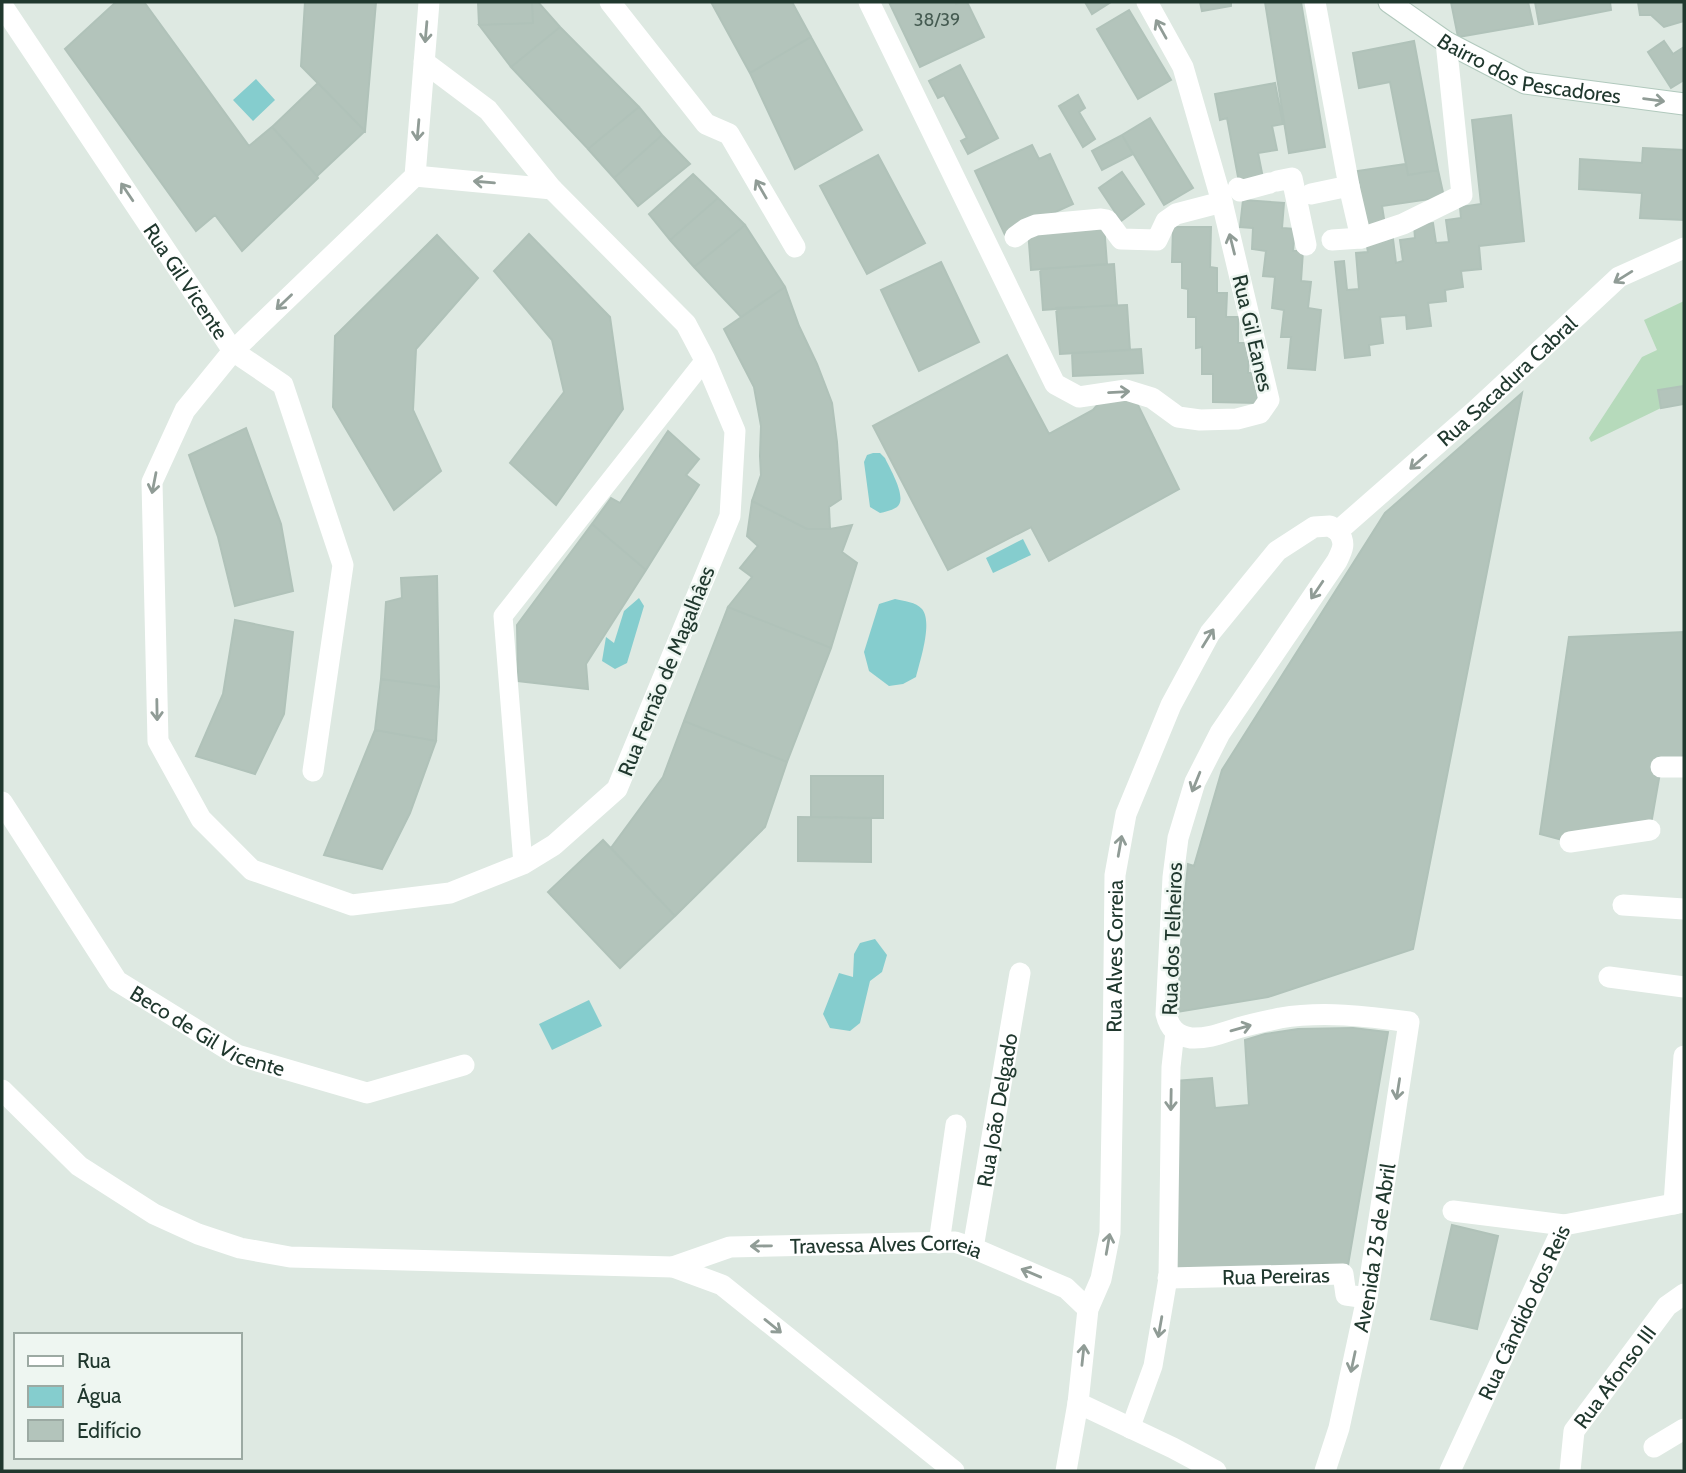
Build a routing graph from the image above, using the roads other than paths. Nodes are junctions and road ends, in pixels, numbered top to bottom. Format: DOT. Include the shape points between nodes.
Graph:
graph roads {
  1 [pos="429,2"];
  2 [pos="610,2"];
  3 [pos="869,2"];
  4 [pos="1147,2"];
  5 [pos="1315,2"];
  6 [pos="1389,2"];
  7 [pos="2,5"];
  8 [pos="1446,42"];
  9 [pos="424,62"];
  10 [pos="1684,104"];
  11 [pos="415,176"];
  12 [pos="1349,186"];
  13 [pos="1238,188"];
  14 [pos="552,189"];
  15 [pos="1311,194"];
  16 [pos="1222,202"];
  17 [pos="1016,237"];
  18 [pos="1361,238"];
  19 [pos="1332,240"];
  20 [pos="1306,245"];
  21 [pos="794,246"];
  22 [pos="1684,248"];
  23 [pos="233,351"];
  24 [pos="705,360"];
  25 [pos="1338,531"];
  26 [pos="1661,767"];
  27 [pos="1684,767"];
  28 [pos="313,771"];
  29 [pos="2,802"];
  30 [pos="1650,830"];
  31 [pos="1570,842"];
  32 [pos="523,864"];
  33 [pos="1623,905"];
  34 [pos="1684,909"];
  35 [pos="1020,974"];
  36 [pos="1609,977"];
  37 [pos="1684,987"];
  38 [pos="1175,1032"];
  39 [pos="1684,1056"];
  40 [pos="464,1065"];
  41 [pos="2,1090"];
  42 [pos="956,1125"];
  43 [pos="1679,1203"];
  44 [pos="1453,1211"];
  45 [pos="1564,1225"];
  46 [pos="939,1243"];
  47 [pos="973,1248"];
  48 [pos="718,1251"];
  49 [pos="673,1267"];
  50 [pos="1168,1278"];
  51 [pos="722,1285"];
  52 [pos="1684,1294"];
  53 [pos="1367,1298"];
  54 [pos="1088,1309"];
  55 [pos="1078,1403"];
  56 [pos="1130,1429"];
  57 [pos="1684,1429"];
  58 [pos="1654,1447"];
  59 [pos="954,1471"];
  60 [pos="1066,1471"];
  61 [pos="1216,1471"];
  62 [pos="1325,1471"];
  63 [pos="1450,1471"];
  64 [pos="1570,1471"];
  1 -- 9 [label="street, one-way"];
  21 -- 2 [label="street, one-way" via="729,134 706,124"];
  3 -- 16 [label="street, Rua Gil Eanes, one-way" via="1055,384 1079,397 1126,390 1152,398 1178,417 1237,419 1260,413 1269,400"];
  16 -- 4 [label="street, Rua Gil Eanes, one-way" via="1183,67"];
  5 -- 12 [label="street"];
  6 -- 8 [label="street, Bairro dos Pescadores"];
  23 -- 7 [label="street, Rua Gil Vicente, one-way"];
  8 -- 10 [label="street, Bairro dos Pescadores, one-way" via="1525,83"];
  8 -- 18 [label="street" via="1462,195 1403,224"];
  9 -- 11 [label="street, one-way"];
  9 -- 14 [label="street, Rua Fernão de Magalhâes" via="488,110"];
  14 -- 11 [label="street, one-way"];
  11 -- 23 [label="street, Rua Fernão de Magalhâes, one-way"];
  12 -- 15 [label="street"];
  12 -- 18 [label="street"];
  13 -- 20 [label="street" via="1292,178"];
  14 -- 24 [label="street, Rua Fernão de Magalhâes" via="686,324"];
  16 -- 17 [label="street" via="1176,214 1166,221 1157,240 1121,239 1107,220 1101,219 1036,225"];
  18 -- 19 [label="street"];
  22 -- 25 [label="street, Rua Sacadura Cabral, one-way" via="1619,277"];
  23 -- 28 [label="street, Rua Gil Vicente" via="283,385 343,565"];
  23 -- 32 [label="street, Rua Fernão de Magalhâes, one-way" via="185,410 152,482 158,741 201,819 252,870 352,905 450,893"];
  24 -- 32 [label="lane" via="503,616"];
  24 -- 32 [label="street, Rua Fernão de Magalhâes" via="735,431 730,516 617,789 554,845"];
  25 -- 38 [label="street, Rua dos Telheiros, one-way" via="1344,547 1337,561 1220,733 1195,782 1178,838 1173,877 1166,1014"];
  54 -- 25 [label="street, Rua Alves Correia, one-way" via="1101,1279 1110,1233 1115,875 1126,814 1171,705 1210,633 1277,551 1314,527 1330,526"];
  26 -- 27 [label="street"];
  29 -- 40 [label="street, Beco de Gil Vicente" via="117,981 237,1055 367,1093"];
  30 -- 31 [label="street"];
  33 -- 34 [label="street"];
  35 -- 47 [label="street, Rua João Delgado"];
  36 -- 37 [label="street"];
  38 -- 50 [label="lane, Rua dos Telheiros, one-way"];
  38 -- 53 [label="street, Avenida 25 de Abril, one-way" via="1187,1038 1205,1038 1304,1015 1409,1022"];
  39 -- 43 [label="street"];
  41 -- 49 [label="street" via="79,1166 154,1214 240,1248 290,1257"];
  42 -- 46 [label="street"];
  43 -- 45 [label="street, Rua Cândido dos Reis"];
  44 -- 45 [label="street"];
  45 -- 63 [label="street, Rua Cândido dos Reis"];
  46 -- 47 [label="street, Travessa Alves Correia"];
  46 -- 48 [label="street, Travessa Alves Correia, one-way" via="730,1247"];
  54 -- 47 [label="street, Travessa Alves Correia, one-way" via="1066,1288"];
  48 -- 49 [label="street, Travessa Alves Correia"];
  48 -- 51 [label="street" via="712,1269"];
  49 -- 51 [label="street"];
  50 -- 53 [label="street, Rua Pereiras" via="1343,1274 1346,1295"];
  50 -- 56 [label="lane, Rua dos Telheiros, one-way" via="1153,1366"];
  51 -- 59 [label="street, one-way"];
  52 -- 64 [label="street, Rua Afonso III" via="1667,1306 1574,1432"];
  53 -- 62 [label="street, Avenida 25 de Abril, one-way" via="1339,1429"];
  55 -- 54 [label="street, Rua Alves Correia, one-way"];
  55 -- 56 [label="street"];
  55 -- 60 [label="street, Rua Alves Correia"];
  56 -- 61 [label="street"];
  57 -- 58 [label="street"];
}
